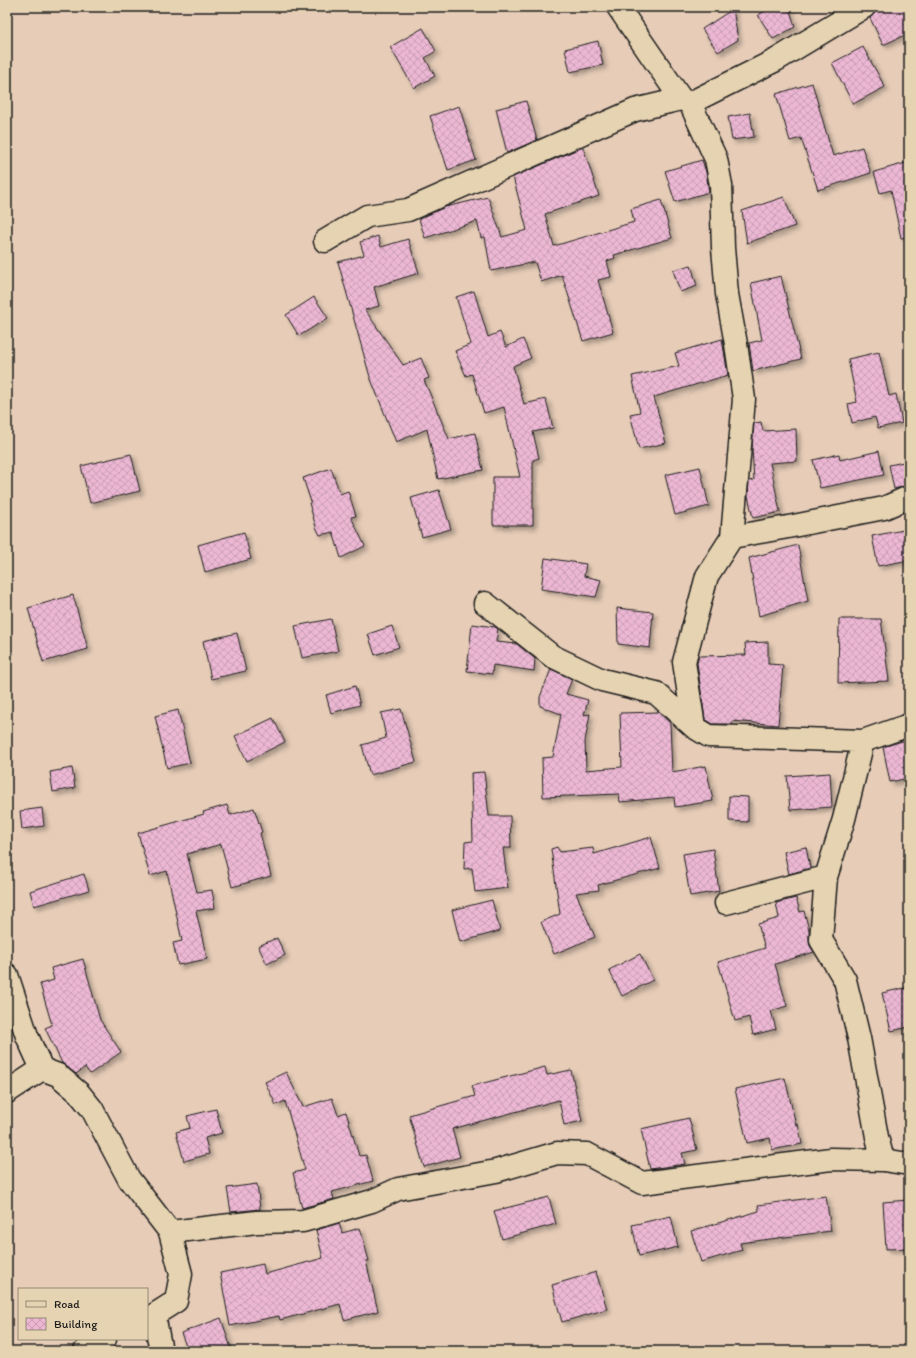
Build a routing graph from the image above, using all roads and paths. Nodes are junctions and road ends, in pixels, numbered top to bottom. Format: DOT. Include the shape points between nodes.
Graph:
graph roads {
  1 [pos="618,7"];
  2 [pos="864,7"];
  3 [pos="685,101"];
  4 [pos="326,241"];
  5 [pos="909,497"];
  6 [pos="732,537"];
  7 [pos="485,603"];
  8 [pos="909,725"];
  9 [pos="694,727"];
  10 [pos="862,741"];
  11 [pos="826,877"];
  12 [pos="726,903"];
  13 [pos="7,975"];
  14 [pos="42,1069"];
  15 [pos="7,1092"];
  16 [pos="883,1160"];
  17 [pos="909,1164"];
  18 [pos="170,1232"];
  19 [pos="150,1317"];
  20 [pos="103,1340"];
  21 [pos="85,1351"];
  22 [pos="161,1351"];
  1 -- 3 [label="street"];
  2 -- 3 [label="street" via="776,60"];
  3 -- 4 [label="street" via="635,110 408,210 367,216"];
  3 -- 6 [label="street" via="716,159 722,185 727,294 744,399"];
  5 -- 6 [label="street" via="884,508"];
  6 -- 9 [label="street" via="706,576 684,662"];
  7 -- 9 [label="street" via="552,656 602,680 656,693"];
  8 -- 10 [label="street"];
  9 -- 10 [label="street" via="709,736"];
  10 -- 11 [label="street" via="844,819"];
  11 -- 12 [label="street"];
  11 -- 16 [label="street" via="821,940 845,980"];
  13 -- 14 [label="street" via="27,1036"];
  14 -- 15 [label="street"];
  14 -- 18 [label="street" via="58,1075 79,1093 92,1109 129,1178"];
  16 -- 17 [label="street"];
  16 -- 18 [label="street" via="831,1159 642,1183 587,1154 557,1153 496,1171 398,1189 372,1201 303,1221 257,1222"];
  18 -- 19 [label="street" via="181,1274 176,1301"];
  19 -- 22 [label="street"];
  20 -- 21 [label="street"];
}
